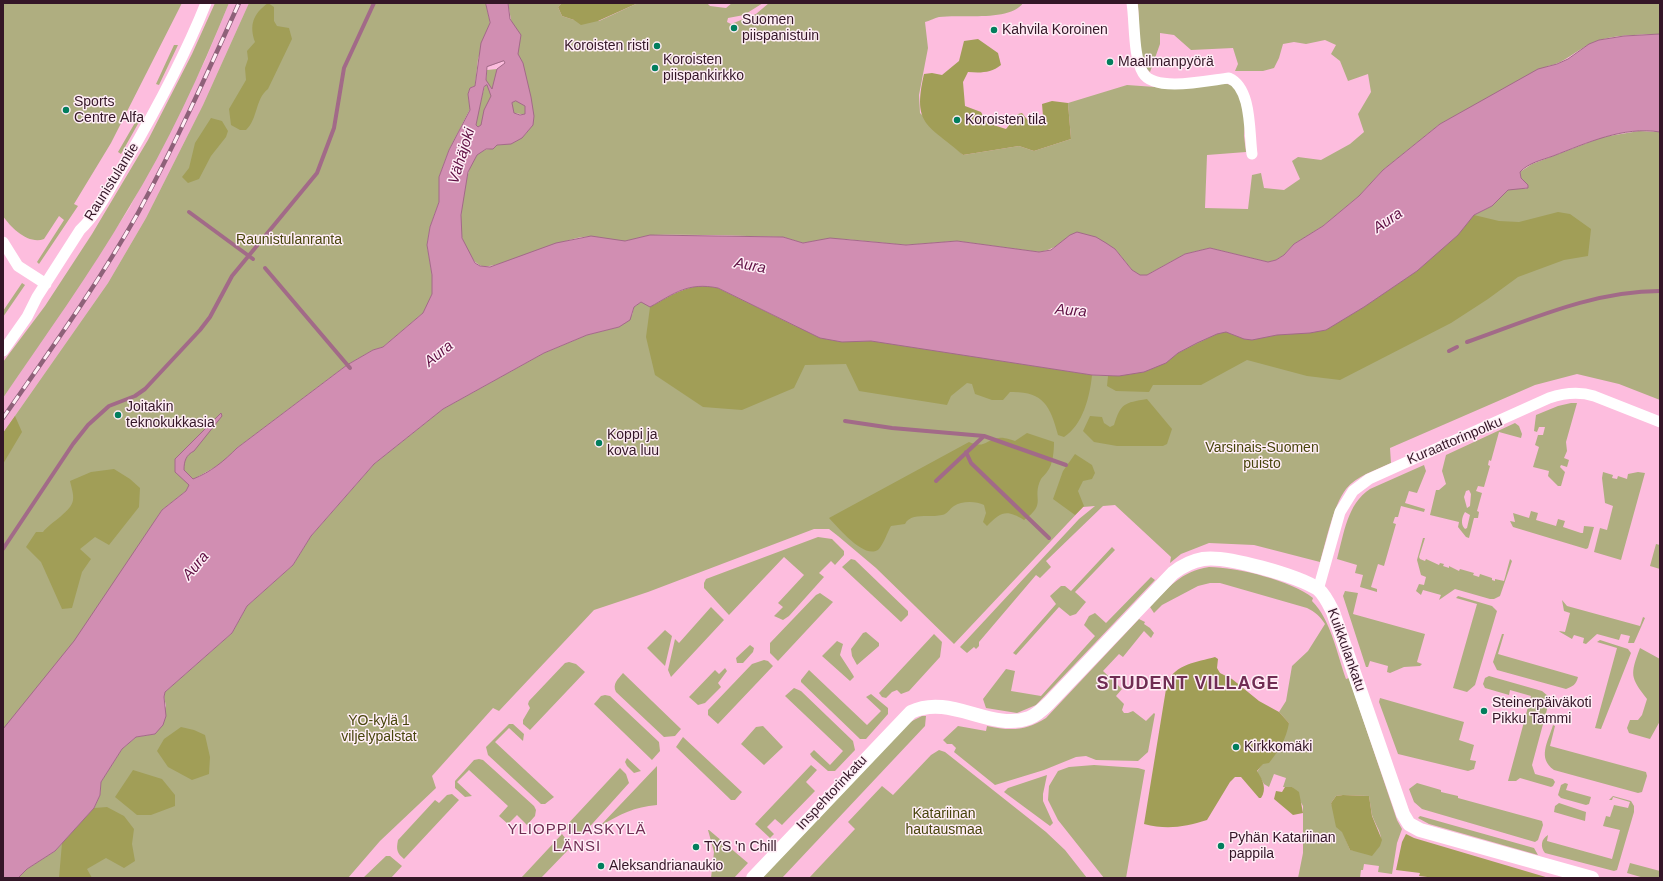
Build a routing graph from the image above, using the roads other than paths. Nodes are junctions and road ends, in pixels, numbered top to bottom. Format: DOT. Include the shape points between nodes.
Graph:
graph roads {
  1 [pos="206,3"];
  2 [pos="1132,3"];
  3 [pos="1252,154"];
  4 [pos="3,242"];
  5 [pos="46,284"];
  6 [pos="3,351"];
  7 [pos="1660,422"];
  8 [pos="1318,590"];
  9 [pos="914,710"];
  10 [pos="753,878"];
  11 [pos="1592,878"];
  1 -- 5 [label="street, Raunistulantie" via="192,37 154,112 110,189"];
  2 -- 3 [label="street" via="1138,57 1143,73 1151,80 1176,85 1229,78 1234,80 1243,90 1246,101"];
  4 -- 5 [label="street" via="18,266"];
  5 -- 6 [label="street, Raunistulantie"];
  7 -- 8 [label="street, Kuraattorinpolku" via="1586,394 1567,393 1549,398 1369,479 1353,491 1340,512"];
  8 -- 9 [label="street, Kuikkulankatu" via="1290,576 1226,560 1192,561 1169,577 1050,703 1036,714 1022,720 1013,720 937,706 924,706"];
  8 -- 11 [label="street, Kuikkulankatu" via="1333,612 1403,814 1409,824 1420,830"];
  9 -- 10 [label="street, Inspehtorinkatu"];
}
